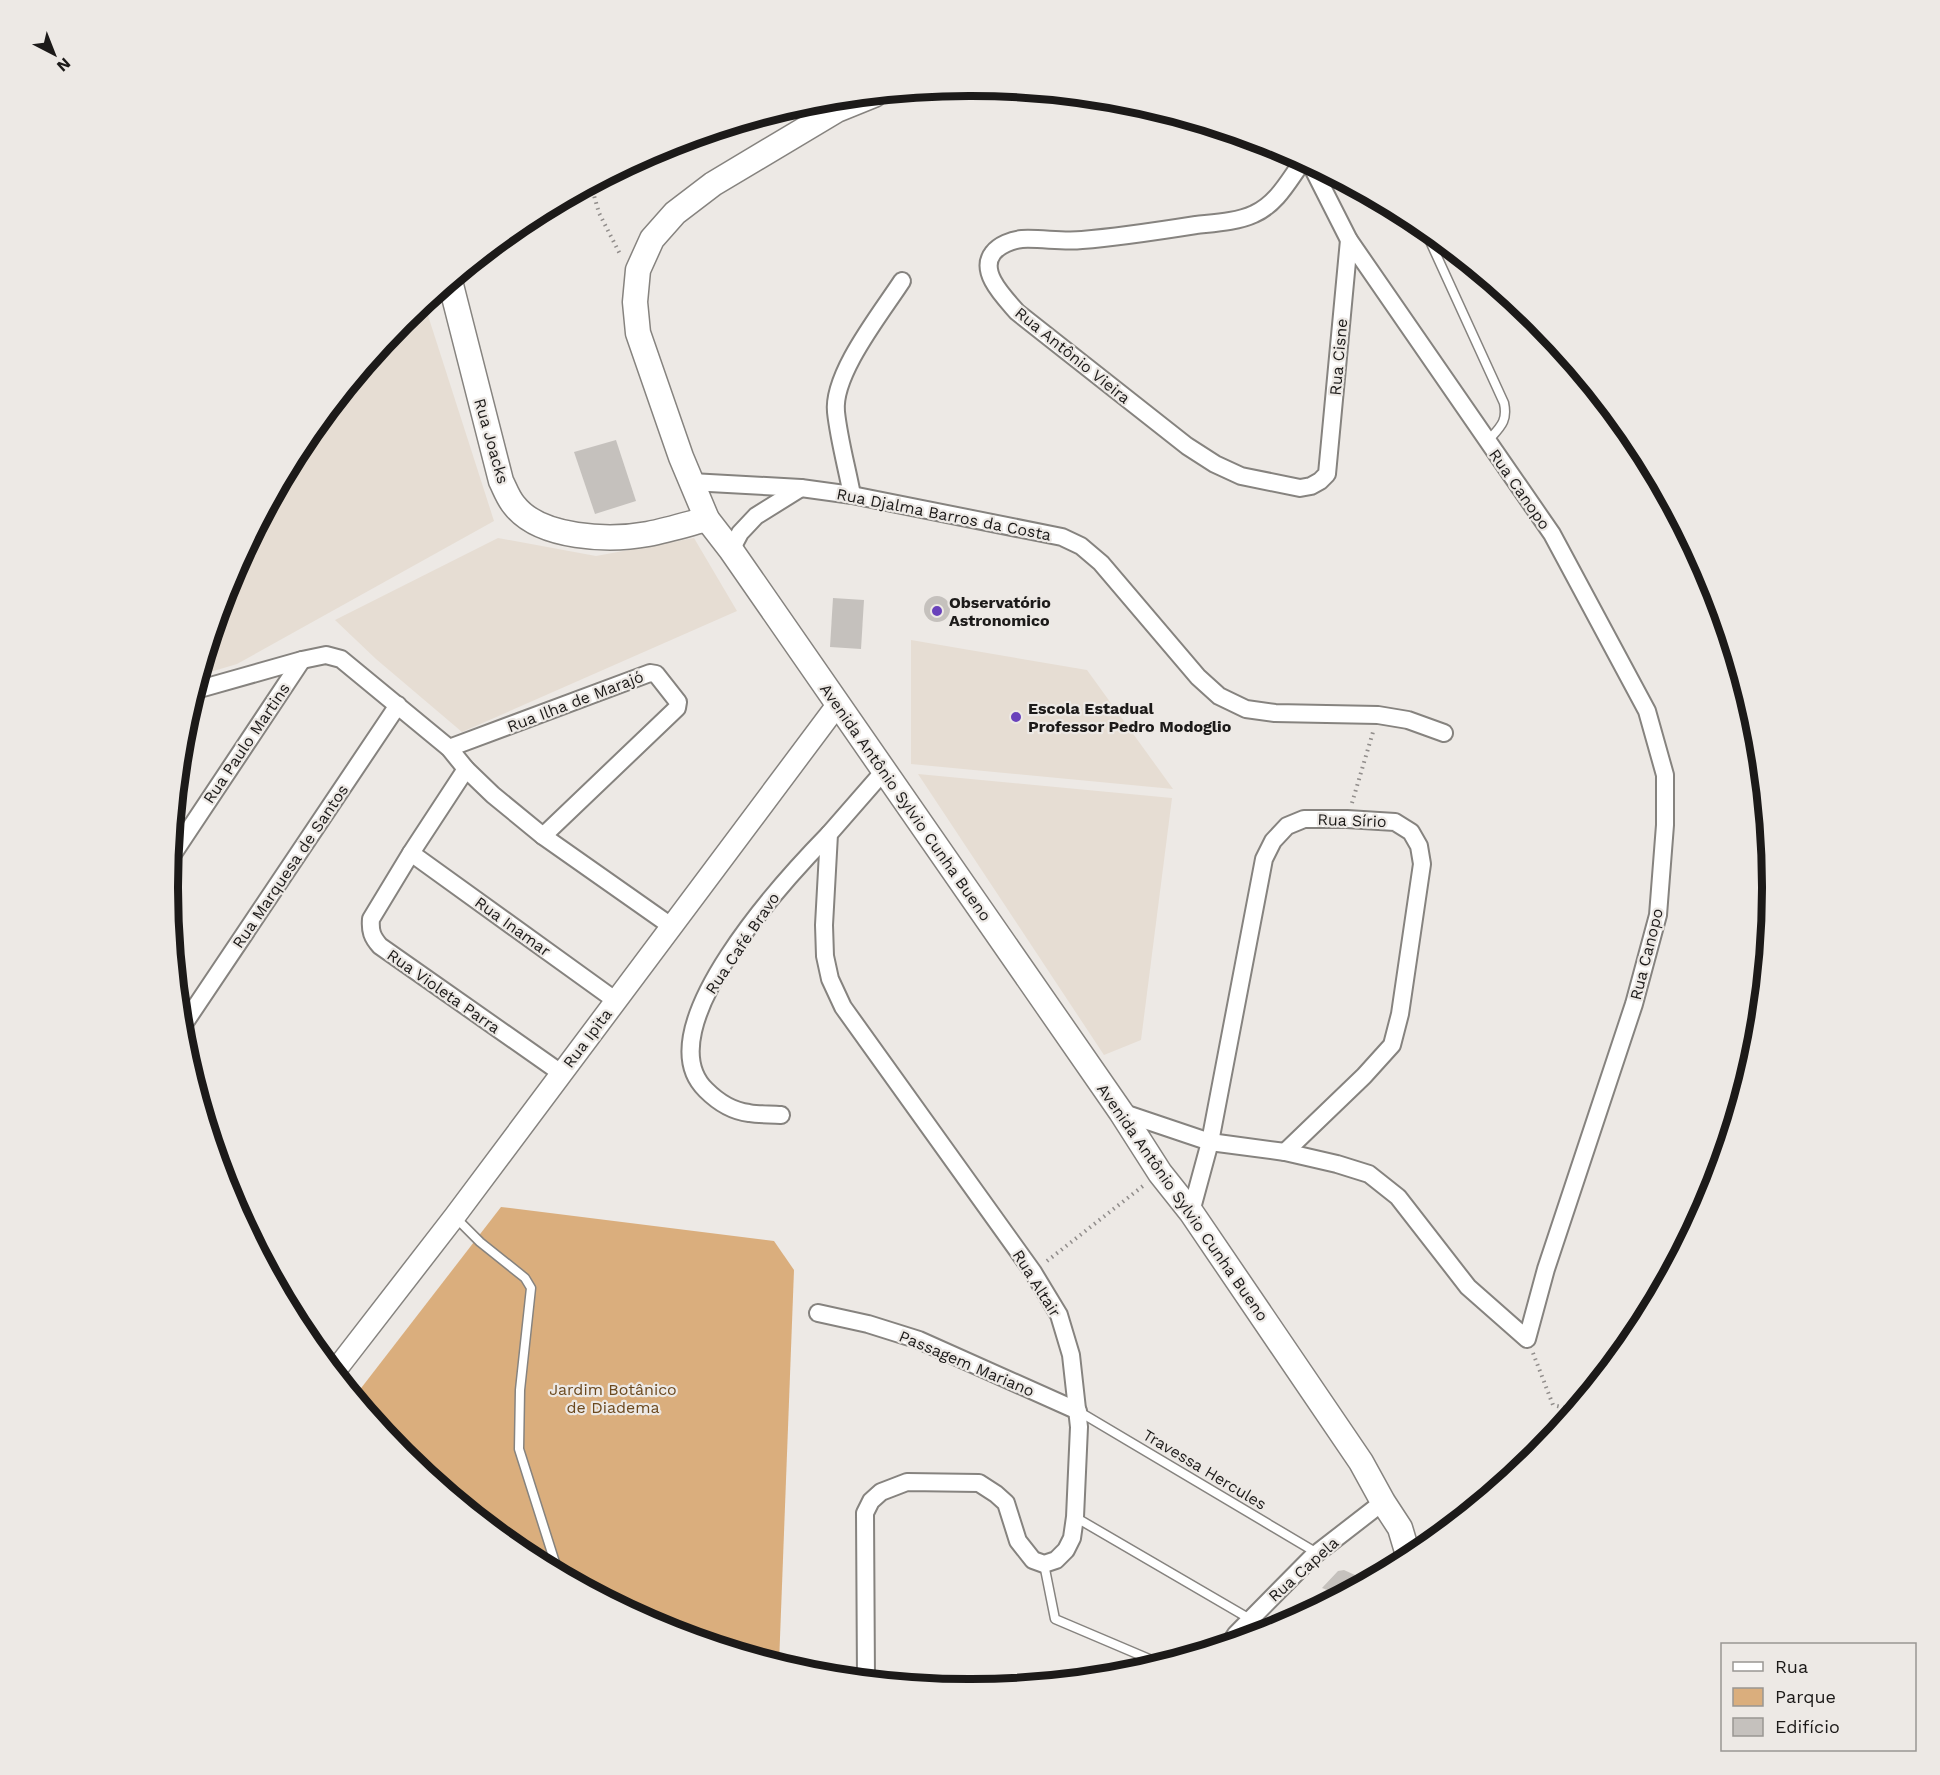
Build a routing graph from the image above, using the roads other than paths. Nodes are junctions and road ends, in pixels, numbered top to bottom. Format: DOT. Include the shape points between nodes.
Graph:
graph roads {
  1 [pos="846,106"];
  2 [pos="1298,168"];
  3 [pos="1317,177"];
  4 [pos="1349,240"];
  5 [pos="1432,245"];
  6 [pos="902,281"];
  7 [pos="452,289"];
  8 [pos="1487,442"];
  9 [pos="1327,474"];
  10 [pos="691,482"];
  11 [pos="801,488"];
  12 [pos="852,495"];
  13 [pos="707,519"];
  14 [pos="731,550"];
  15 [pos="302,660"];
  16 [pos="204,688"];
  17 [pos="838,704"];
  18 [pos="398,705"];
  19 [pos="1444,733"];
  20 [pos="449,748"];
  21 [pos="466,769"];
  22 [pos="884,771"];
  23 [pos="829,834"];
  24 [pos="543,836"];
  25 [pos="180,844"];
  26 [pos="411,853"];
  27 [pos="671,926"];
  28 [pos="615,1000"];
  29 [pos="189,1016"];
  30 [pos="561,1073"];
  31 [pos="1121,1112"];
  32 [pos="781,1115"];
  33 [pos="1210,1142"];
  34 [pos="1285,1152"];
  35 [pos="1191,1212"];
  36 [pos="455,1216"];
  37 [pos="818,1313"];
  38 [pos="339,1365"];
  39 [pos="1078,1411"];
  40 [pos="1383,1502"];
  41 [pos="1075,1517"];
  42 [pos="1406,1548"];
  43 [pos="1318,1553"];
  44 [pos="555,1561"];
  45 [pos="1044,1564"];
  46 [pos="1250,1619"];
  47 [pos="1240,1631"];
  48 [pos="1148,1658"];
  49 [pos="866,1672"];
  1 -- 10 [label="main road, Avenida Antônio Sylvio Cunha Bueno" via="703,192 675,213 652,239 638,270 638,333"];
  2 -- 9 [label="street, Rua Antônio Vieira" via="1278,198 1254,214 1079,241 1020,239 993,253 989,264 1001,294 1017,312 1215,464 1241,476 1300,488 1311,486"];
  3 -- 4 [label="street, Rua Canopo"];
  4 -- 8 [label="street, Rua Canopo"];
  4 -- 9 [label="street, Rua Cisne"];
  5 -- 8 [label="lane" via="1504,403 1503,423"];
  6 -- 12 [label="street" via="853,357 839,387 836,410"];
  7 -- 13 [label="main road, Rua Joacks" via="501,481 513,505 528,519 550,530 603,537 647,534"];
  8 -- 34 [label="street, Rua Canopo" via="1552,534 1647,711 1665,775 1658,915 1634,1004 1546,1269 1527,1339 1468,1287 1398,1197 1369,1174"];
  10 -- 11 [label="street, Rua Djalma Barros da Costa"];
  10 -- 13 [label="main road, Avenida Antônio Sylvio Cunha Bueno"];
  11 -- 12 [label="street, Rua Djalma Barros da Costa"];
  11 -- 14 [label="street" via="756,516"];
  12 -- 19 [label="street, Rua Djalma Barros da Costa" via="1062,537 1081,546 1101,563 1198,677 1219,696 1246,709 1378,715 1408,720"];
  13 -- 14 [label="main road, Avenida Antônio Sylvio Cunha Bueno"];
  14 -- 17 [label="main road, Avenida Antônio Sylvio Cunha Bueno"];
  15 -- 16 [label="street"];
  15 -- 18 [label="street" via="326,655 341,659"];
  15 -- 25 [label="street, Rua Paulo Martins"];
  17 -- 22 [label="main road, Avenida Antônio Sylvio Cunha Bueno"];
  17 -- 27 [label="street, Rua Ipita"];
  18 -- 20 [label="street"];
  18 -- 29 [label="street, Rua Marquesa de Santos"];
  20 -- 21 [label="street"];
  20 -- 24 [label="street, Rua Ilha de Marajó" via="656,674 678,702 676,708"];
  21 -- 24 [label="street"];
  21 -- 26 [label="street, Rua Violeta Parra"];
  22 -- 23 [label="street"];
  22 -- 31 [label="main road, Avenida Antônio Sylvio Cunha Bueno"];
  23 -- 32 [label="street, Rua Café Bravo" via="766,903 711,981 697,1014 691,1045 693,1068 701,1085 714,1098 748,1113"];
  23 -- 39 [label="street, Rua Altair" via="824,925 830,979 843,1007 1033,1272 1059,1316 1071,1355"];
  24 -- 27 [label="street"];
  26 -- 28 [label="street, Rua Inamar"];
  26 -- 30 [label="street, Rua Violeta Parra" via="371,919 373,939"];
  27 -- 28 [label="street, Rua Ipita"];
  28 -- 30 [label="street, Rua Ipita"];
  30 -- 36 [label="street, Rua Ipita"];
  31 -- 33 [label="street"];
  31 -- 35 [label="main road, Avenida Antônio Sylvio Cunha Bueno" via="1160,1173"];
  33 -- 34 [label="street"];
  33 -- 34 [label="street, Rua Sírio" via="1264,859 1273,841 1287,826 1304,819 1395,822 1411,832 1419,846 1422,864 1392,1045"];
  33 -- 35 [label="street, Rua Sírio"];
  35 -- 40 [label="main road, Avenida Antônio Sylvio Cunha Bueno" via="1361,1462"];
  36 -- 38 [label="street, Rua Ipita"];
  36 -- 44 [label="lane" via="525,1278 531,1288 520,1390 519,1449"];
  37 -- 39 [label="street, Passagem Mariano" via="919,1340"];
  39 -- 41 [label="street, Rua Altair"];
  39 -- 43 [label="lane, Travessa Hercules"];
  40 -- 42 [label="main road, Avenida Antônio Sylvio Cunha Bueno" via="1400,1528"];
  40 -- 43 [label="street, Rua Capela"];
  41 -- 45 [label="street, Rua Altair" via="1066,1550 1056,1560"];
  41 -- 46 [label="lane"];
  43 -- 46 [label="street, Rua Capela"];
  45 -- 48 [label="lane" via="1055,1619"];
  45 -- 49 [label="street" via="1033,1560 1018,1541 1006,1503 979,1483 907,1482 881,1492 866,1513"];
  46 -- 47 [label="street, Rua Capela"];
}
